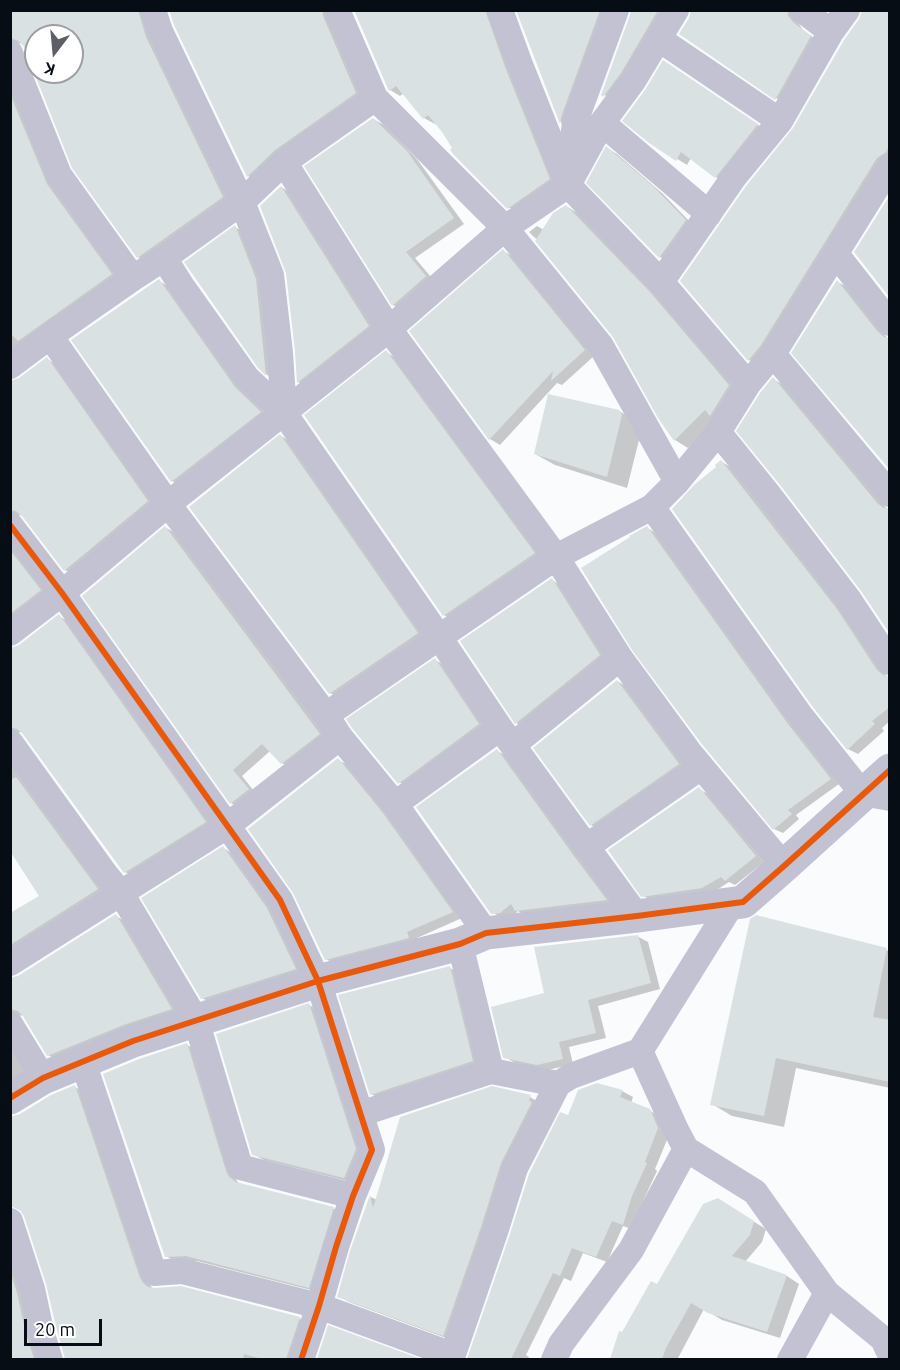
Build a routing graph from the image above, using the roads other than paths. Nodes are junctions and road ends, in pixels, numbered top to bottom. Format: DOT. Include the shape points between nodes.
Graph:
graph roads {
  1 [pos="153,10"];
  2 [pos="337,10"];
  3 [pos="500,10"];
  4 [pos="616,10"];
  5 [pos="676,10"];
  6 [pos="802,10"];
  7 [pos="847,10"];
  8 [pos="831,32"];
  9 [pos="658,39"];
  10 [pos="10,53"];
  11 [pos="375,98"];
  12 [pos="780,121"];
  13 [pos="602,123"];
  14 [pos="284,162"];
  15 [pos="890,166"];
  16 [pos="568,185"];
  17 [pos="242,202"];
  18 [pos="709,214"];
  19 [pos="505,228"];
  20 [pos="836,254"];
  21 [pos="164,258"];
  22 [pos="133,278"];
  23 [pos="661,282"];
  24 [pos="890,323"];
  25 [pos="389,329"];
  26 [pos="50,336"];
  27 [pos="772,354"];
  28 [pos="15,355"];
  29 [pos="748,384"];
  30 [pos="284,413"];
  31 [pos="718,432"];
  32 [pos="677,482"];
  33 [pos="890,494"];
  34 [pos="168,504"];
  35 [pos="652,507"];
  36 [pos="10,525"];
  37 [pos="556,557"];
  38 [pos="62,593"];
  39 [pos="10,633"];
  40 [pos="439,637"];
  41 [pos="620,658"];
  42 [pos="890,662"];
  43 [pos="326,715"];
  44 [pos="506,736"];
  45 [pos="340,737"];
  46 [pos="13,751"];
  47 [pos="702,767"];
  48 [pos="890,770"];
  49 [pos="876,796"];
  50 [pos="395,804"];
  51 [pos="227,826"];
  52 [pos="586,847"];
  53 [pos="784,866"];
  54 [pos="121,893"];
  55 [pos="733,902"];
  56 [pos="637,916"];
  57 [pos="473,939"];
  58 [pos="10,963"];
  59 [pos="318,981"];
  60 [pos="196,1020"];
  61 [pos="10,1024"];
  62 [pos="640,1051"];
  63 [pos="83,1062"];
  64 [pos="491,1071"];
  65 [pos="44,1078"];
  66 [pos="558,1084"];
  67 [pos="10,1098"];
  68 [pos="360,1114"];
  69 [pos="686,1149"];
  70 [pos="353,1196"];
  71 [pos="10,1221"];
  72 [pos="827,1293"];
  73 [pos="319,1306"];
  74 [pos="890,1354"];
  75 [pos="452,1357"];
  76 [pos="50,1359"];
  77 [pos="301,1359"];
  78 [pos="554,1359"];
  79 [pos="790,1359"];
  1 -- 17 [label="street"];
  2 -- 11 [label="street"];
  3 -- 16 [label="street"];
  4 -- 16 [label="street" via="574,122"];
  5 -- 9 [label="street"];
  6 -- 8 [label="street"];
  7 -- 8 [label="street"];
  8 -- 12 [label="street"];
  9 -- 12 [label="street"];
  9 -- 13 [label="street"];
  10 -- 22 [label="street" via="59,175"];
  11 -- 14 [label="street"];
  11 -- 19 [label="street"];
  12 -- 18 [label="street"];
  13 -- 16 [label="street"];
  13 -- 18 [label="street"];
  14 -- 17 [label="street"];
  14 -- 25 [label="street"];
  15 -- 20 [label="street"];
  16 -- 19 [label="street"];
  16 -- 23 [label="street"];
  17 -- 21 [label="street"];
  17 -- 30 [label="street" via="271,275"];
  18 -- 23 [label="street"];
  19 -- 25 [label="street"];
  19 -- 32 [label="street" via="601,345"];
  20 -- 24 [label="street"];
  20 -- 27 [label="street"];
  21 -- 22 [label="street"];
  21 -- 30 [label="street" via="248,378"];
  22 -- 26 [label="street"];
  23 -- 29 [label="street"];
  25 -- 30 [label="street"];
  25 -- 37 [label="street"];
  26 -- 28 [label="street"];
  26 -- 34 [label="street"];
  27 -- 29 [label="street"];
  27 -- 33 [label="street"];
  29 -- 31 [label="street"];
  30 -- 34 [label="street"];
  30 -- 40 [label="street"];
  31 -- 32 [label="street"];
  31 -- 42 [label="street" via="849,600"];
  32 -- 35 [label="street"];
  34 -- 38 [label="street"];
  34 -- 43 [label="street"];
  35 -- 37 [label="street"];
  35 -- 49 [label="street" via="800,715"];
  36 -- 38 [label="street"];
  37 -- 40 [label="street"];
  37 -- 41 [label="street"];
  38 -- 39 [label="street"];
  38 -- 51 [label="street"];
  40 -- 43 [label="street"];
  40 -- 44 [label="street"];
  41 -- 44 [label="street"];
  41 -- 47 [label="street"];
  43 -- 45 [label="street"];
  44 -- 50 [label="street"];
  44 -- 52 [label="street"];
  45 -- 50 [label="street"];
  45 -- 51 [label="street"];
  46 -- 54 [label="street"];
  47 -- 52 [label="street"];
  47 -- 53 [label="street"];
  48 -- 49 [label="street"];
  49 -- 53 [label="street"];
  50 -- 57 [label="street"];
  51 -- 54 [label="street"];
  51 -- 59 [label="street" via="280,900"];
  52 -- 56 [label="street"];
  53 -- 55 [label="street" via="743,902"];
  54 -- 58 [label="street"];
  54 -- 60 [label="street"];
  55 -- 56 [label="street"];
  55 -- 62 [label="street"];
  56 -- 57 [label="street"];
  57 -- 59 [label="street"];
  57 -- 64 [label="street"];
  59 -- 60 [label="street"];
  59 -- 68 [label="street"];
  60 -- 63 [label="street"];
  60 -- 70 [label="street" via="240,1167"];
  61 -- 65 [label="street"];
  62 -- 66 [label="street"];
  62 -- 69 [label="street"];
  63 -- 65 [label="street"];
  63 -- 73 [label="street" via="154,1273 182,1271"];
  64 -- 66 [label="street"];
  64 -- 68 [label="street"];
  65 -- 67 [label="street"];
  66 -- 75 [label="street" via="515,1168"];
  68 -- 70 [label="street" via="372,1150"];
  69 -- 72 [label="street" via="755,1192"];
  69 -- 78 [label="street" via="631,1250"];
  70 -- 73 [label="street"];
  71 -- 76 [label="street"];
  72 -- 74 [label="street" via="883,1339"];
  72 -- 79 [label="street"];
  73 -- 75 [label="street"];
  73 -- 77 [label="street"];
}
